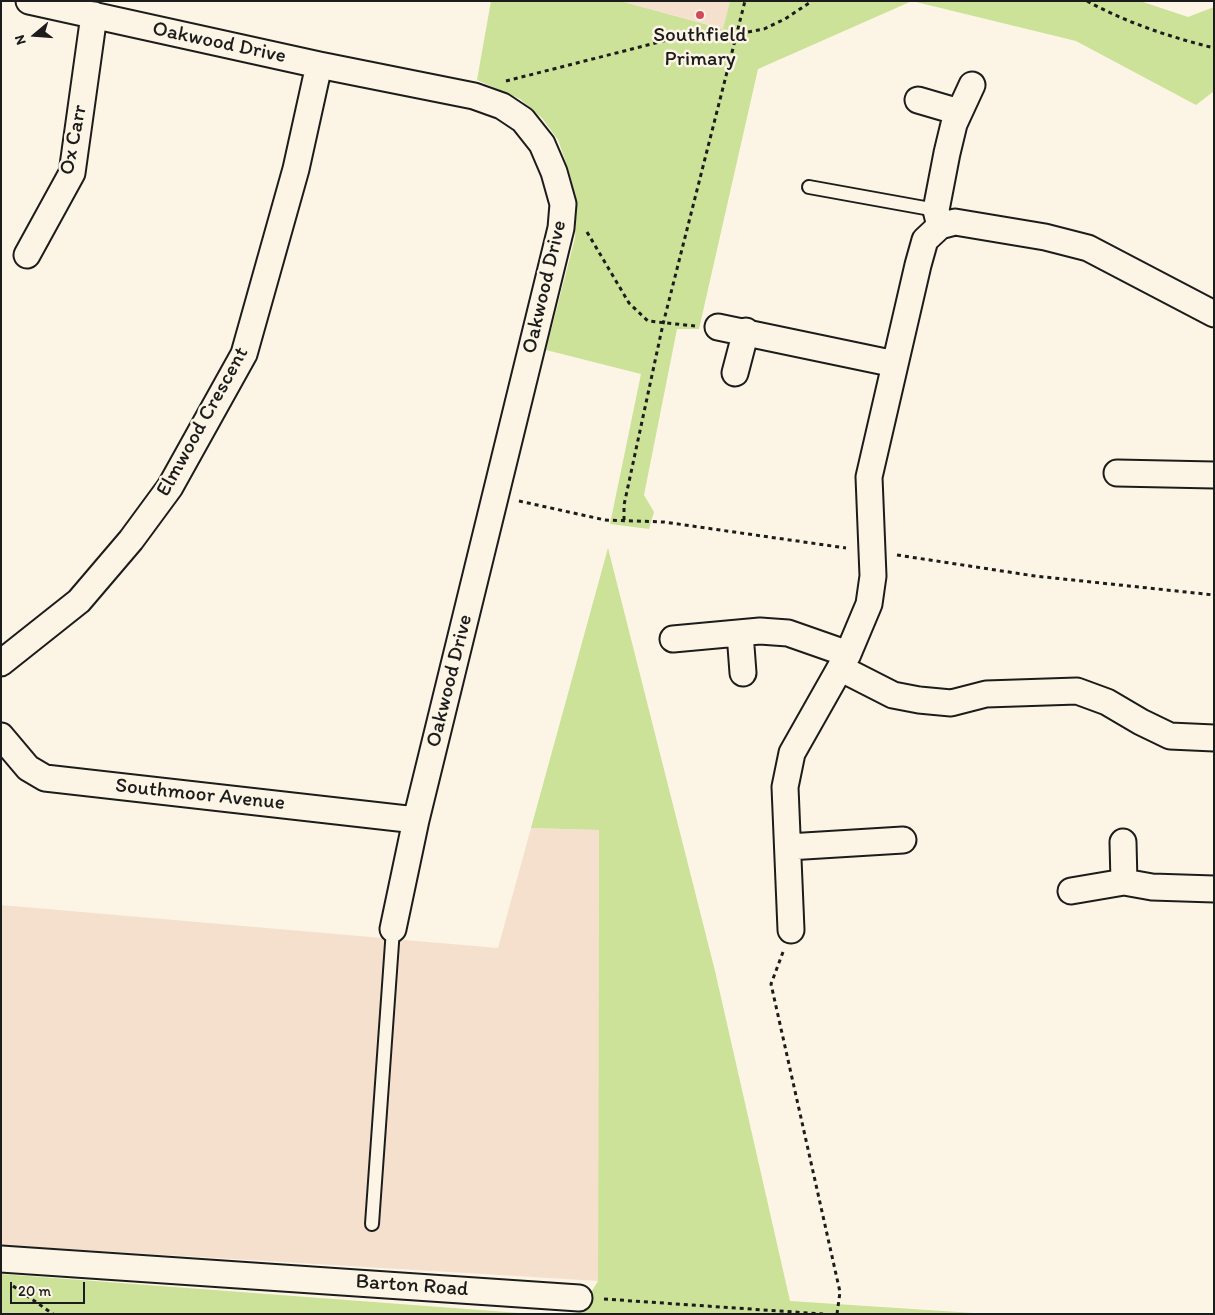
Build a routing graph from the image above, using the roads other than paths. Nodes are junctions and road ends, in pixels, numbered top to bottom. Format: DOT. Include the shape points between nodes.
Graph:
graph roads {
  1 [pos="29,1"];
  2 [pos="94,15"];
  3 [pos="319,65"];
  4 [pos="972,85"];
  5 [pos="918,100"];
  6 [pos="959,112"];
  7 [pos="809,186"];
  8 [pos="938,218"];
  9 [pos="27,255"];
  10 [pos="1214,314"];
  11 [pos="718,327"];
  12 [pos="746,331"];
  13 [pos="895,364"];
  14 [pos="735,373"];
  15 [pos="1116,473"];
  16 [pos="1214,475"];
  17 [pos="740,633"];
  18 [pos="673,639"];
  19 [pos="844,661"];
  20 [pos="1,663"];
  21 [pos="743,673"];
  22 [pos="1,736"];
  23 [pos="1214,738"];
  24 [pos="416,820"];
  25 [pos="903,840"];
  26 [pos="1123,842"];
  27 [pos="788,847"];
  28 [pos="1124,882"];
  29 [pos="1214,889"];
  30 [pos="1071,891"];
  31 [pos="393,929"];
  32 [pos="791,930"];
  33 [pos="372,1224"];
  34 [pos="4,1271"];
  35 [pos="579,1298"];
  1 -- 2 [label="street, Oakwood Drive"];
  2 -- 3 [label="street, Oakwood Drive"];
  2 -- 9 [label="street, Ox Carr" via="72,173"];
  3 -- 20 [label="street, Elmwood Crescent" via="296,169 244,354 170,487 131,540 79,601"];
  3 -- 24 [label="street, Oakwood Drive" via="474,96 502,106 523,120 542,144 563,204 539,320"];
  4 -- 6 [label="street"];
  5 -- 6 [label="street"];
  6 -- 8 [label="street" via="954,124"];
  7 -- 8 [label="lane"];
  8 -- 10 [label="street" via="1088,248"];
  8 -- 13 [label="street" via="926,240"];
  11 -- 12 [label="street"];
  12 -- 13 [label="street"];
  12 -- 14 [label="street"];
  13 -- 19 [label="street" via="869,477 873,576 869,604"];
  15 -- 16 [label="street"];
  17 -- 18 [label="street"];
  17 -- 19 [label="street" via="788,633"];
  17 -- 21 [label="street"];
  19 -- 23 [label="street" via="893,695 951,703 986,694 1077,691 1108,702 1170,736"];
  19 -- 27 [label="street" via="792,753 785,787"];
  22 -- 24 [label="street, Southmoor Avenue" via="28,768 45,778"];
  24 -- 31 [label="street, Oakwood Drive"];
  25 -- 27 [label="street"];
  26 -- 28 [label="street"];
  27 -- 32 [label="street"];
  28 -- 29 [label="street"];
  28 -- 30 [label="street"];
  31 -- 33 [label="lane"];
  34 -- 35 [label="street, Barton Road"];
}
